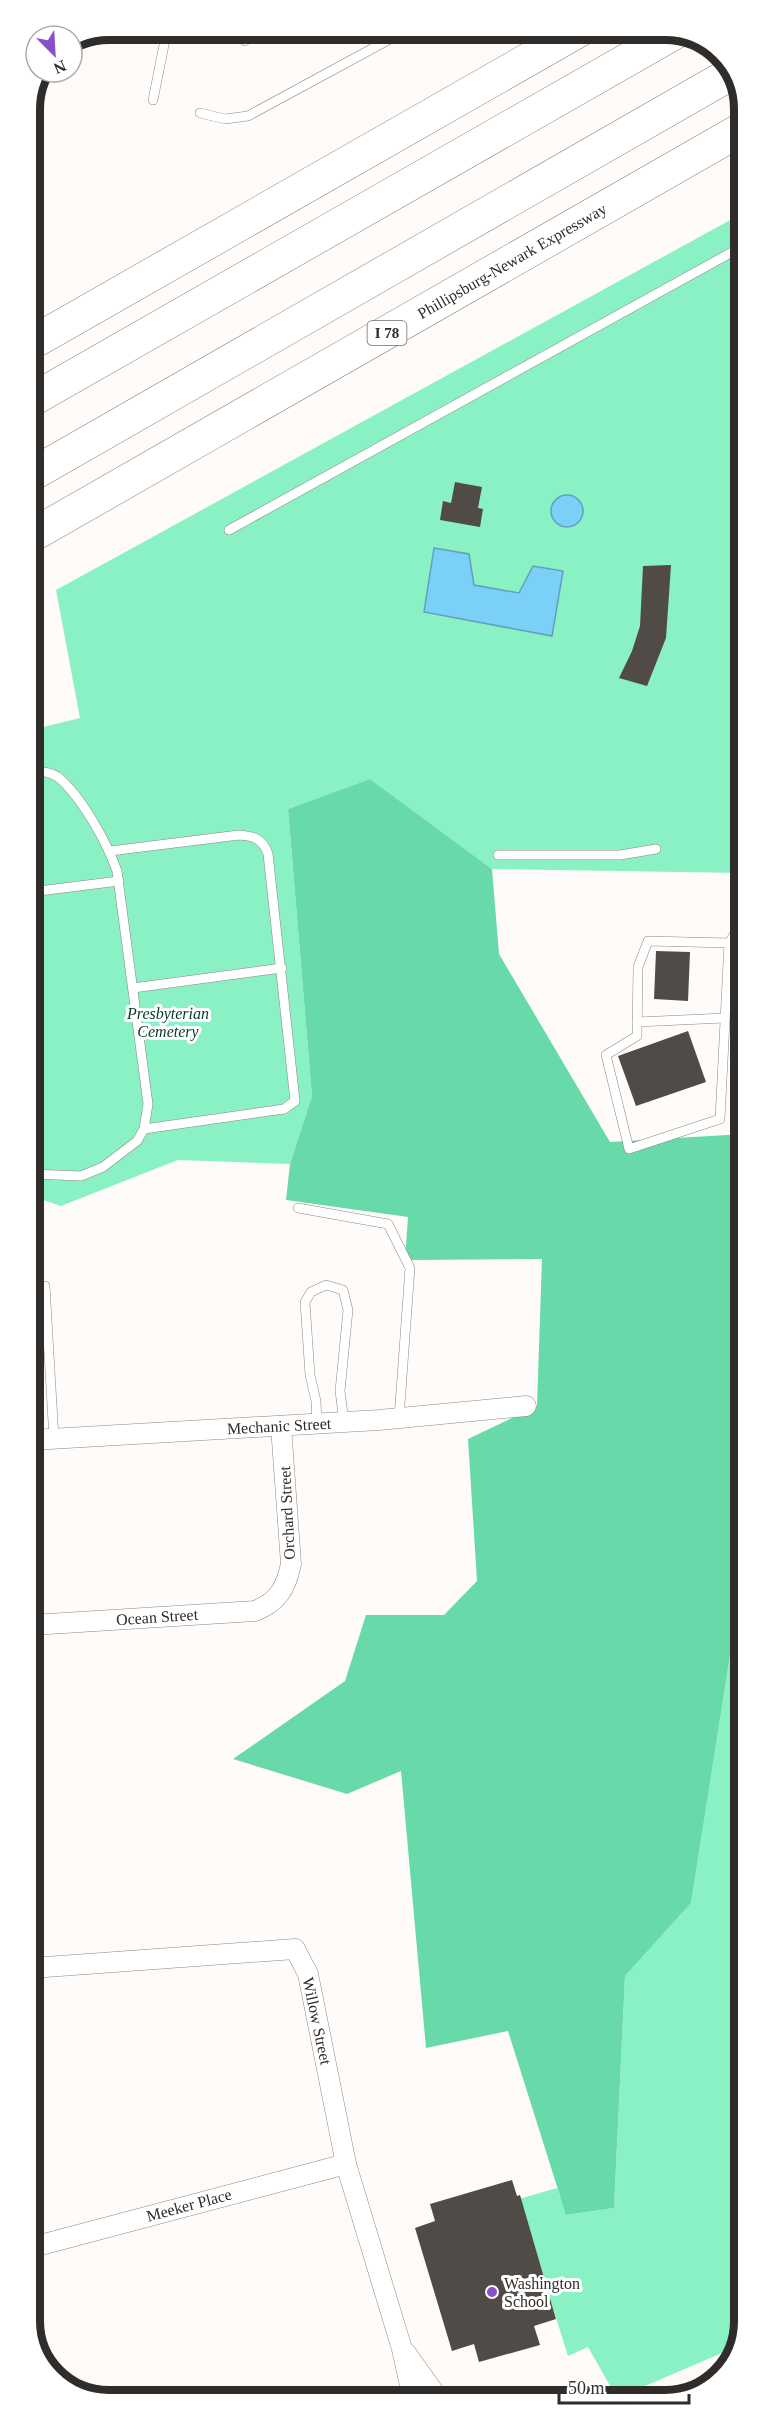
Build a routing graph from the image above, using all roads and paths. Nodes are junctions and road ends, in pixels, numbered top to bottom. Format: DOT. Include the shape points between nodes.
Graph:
graph roads {
  1 [pos="165,40"];
  2 [pos="387,40"];
  3 [pos="561,41"];
  4 [pos="660,41"];
  5 [pos="726,77"];
  6 [pos="153,100"];
  7 [pos="200,113"];
  8 [pos="734,134"];
  9 [pos="734,250"];
  10 [pos="40,338"];
  11 [pos="40,395"];
  12 [pos="40,470"];
  13 [pos="229,530"];
  14 [pos="40,531"];
  15 [pos="40,773"];
  16 [pos="656,849"];
  17 [pos="110,851"];
  18 [pos="498,855"];
  19 [pos="119,881"];
  20 [pos="40,891"];
  21 [pos="734,934"];
  22 [pos="729,942"];
  23 [pos="282,968"];
  24 [pos="133,988"];
  25 [pos="725,1018"];
  26 [pos="637,1022"];
  27 [pos="144,1129"];
  28 [pos="40,1174"];
  29 [pos="298,1208"];
  30 [pos="45,1286"];
  31 [pos="526,1406"];
  32 [pos="399,1418"];
  33 [pos="344,1422"];
  34 [pos="317,1424"];
  35 [pos="281,1426"];
  36 [pos="54,1438"];
  37 [pos="40,1439"];
  38 [pos="278,1598"];
  39 [pos="40,1624"];
  40 [pos="40,1967"];
  41 [pos="346,2164"];
  42 [pos="40,2245"];
  43 [pos="402,2349"];
  44 [pos="411,2390"];
  45 [pos="432,2390"];
  1 -- 6 [label="lane"];
  2 -- 7 [label="lane" via="248,116 225,119"];
  3 -- 10 [label="highway"];
  4 -- 11 [label="highway"];
  5 -- 12 [label="highway"];
  8 -- 14 [label="highway, Phillipsburg-Newark Expressway / I 78"];
  9 -- 13 [label="lane"];
  15 -- 17 [label="lane" via="56,776 76,798"];
  16 -- 18 [label="lane" via="620,855"];
  17 -- 19 [label="lane"];
  17 -- 23 [label="lane" via="239,835 259,839 268,854"];
  19 -- 20 [label="lane"];
  19 -- 24 [label="lane"];
  21 -- 22 [label="lane"];
  22 -- 25 [label="lane"];
  22 -- 26 [label="lane" via="648,941 638,967"];
  23 -- 24 [label="lane"];
  23 -- 27 [label="lane" via="295,1101 284,1109"];
  24 -- 27 [label="lane" via="148,1104"];
  25 -- 26 [label="lane"];
  25 -- 26 [label="lane" via="720,1119 628,1149 606,1055 637,1036"];
  27 -- 28 [label="lane" via="137,1141 92,1172 81,1176"];
  29 -- 32 [label="lane" via="388,1224 410,1268"];
  30 -- 36 [label="lane"];
  31 -- 32 [label="street, Mechanic Street"];
  32 -- 33 [label="street, Mechanic Street"];
  33 -- 34 [label="street, Mechanic Street"];
  33 -- 34 [label="lane" via="340,1391 348,1310 344,1290 326,1285 311,1292 305,1302"];
  34 -- 35 [label="street, Mechanic Street"];
  35 -- 36 [label="street, Mechanic Street"];
  35 -- 38 [label="street, Orchard Street" via="291,1564"];
  36 -- 37 [label="street, Mechanic Street"];
  38 -- 39 [label="street, Ocean Street" via="255,1611"];
  40 -- 41 [label="street, Willow Street" via="295,1949 308,1974"];
  41 -- 42 [label="street, Meeker Place"];
  41 -- 43 [label="street, Willow Street"];
  43 -- 44 [label="street, Willow Street"];
  43 -- 45 [label="street, Willow Street"];
}
